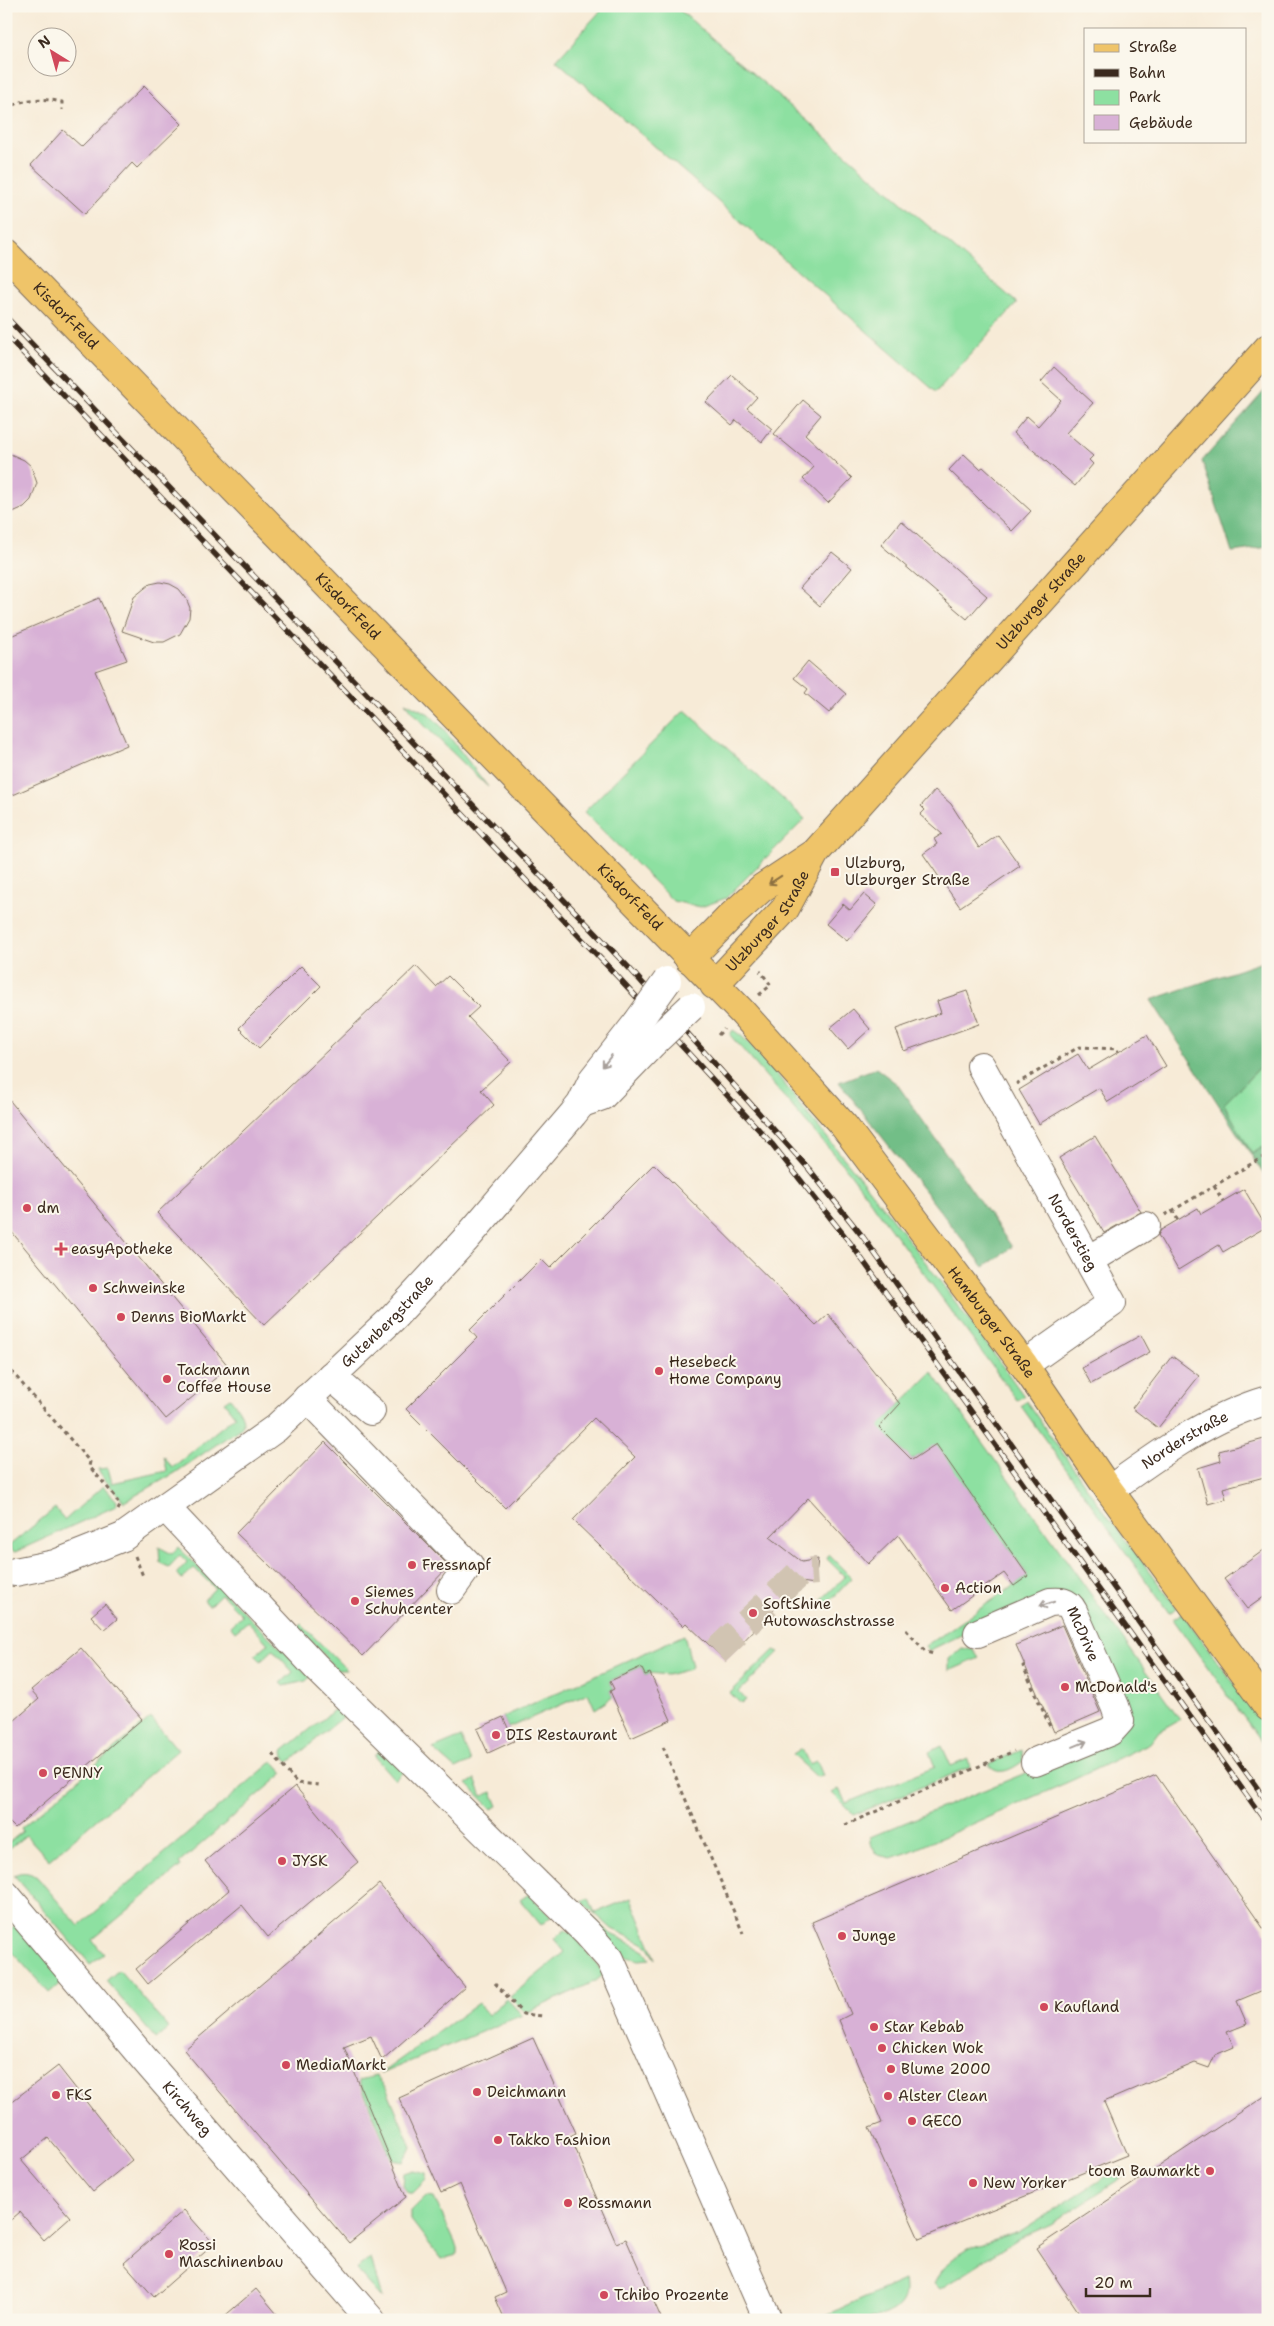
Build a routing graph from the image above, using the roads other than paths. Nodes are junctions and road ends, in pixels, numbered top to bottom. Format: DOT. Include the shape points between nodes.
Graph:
graph roads {
  1 [pos="6,254"];
  2 [pos="1268,348"];
  3 [pos="815,853"];
  4 [pos="689,960"];
  5 [pos="714,985"];
  6 [pos="646,1032"];
  7 [pos="981,1066"];
  8 [pos="1146,1226"];
  9 [pos="1089,1260"];
  10 [pos="1024,1365"];
  11 [pos="331,1376"];
  12 [pos="307,1398"];
  13 [pos="1268,1400"];
  14 [pos="371,1411"];
  15 [pos="1109,1490"];
  16 [pos="166,1508"];
  17 [pos="11,1574"];
  18 [pos="451,1590"];
  19 [pos="978,1633"];
  20 [pos="1268,1707"];
  21 [pos="1027,1756"];
  22 [pos="6,1895"];
  23 [pos="371,2320"];
  24 [pos="768,2320"];
  1 -- 4 [label="main road, Kisdorf-Feld"];
  2 -- 3 [label="main road, Ulzburger Straße"];
  3 -- 4 [label="main road, Ulzburger Straße, one-way" via="762,888"];
  3 -- 5 [label="main road, Ulzburger Straße" via="785,909"];
  4 -- 5 [label="main road, Hamburger Straße"];
  4 -- 6 [label="street, Gutenbergstraße, bridge" via="668,981"];
  5 -- 6 [label="street, Gutenbergstraße, bridge" via="691,1007"];
  5 -- 10 [label="main road, Hamburger Straße" via="844,1126"];
  6 -- 11 [label="street, Gutenbergstraße" via="602,1096 581,1104 466,1240 392,1319"];
  7 -- 9 [label="street, Norderstieg"];
  8 -- 9 [label="street"];
  9 -- 10 [label="street, Norderstieg" via="1112,1303"];
  10 -- 15 [label="main road, Hamburger Straße"];
  11 -- 12 [label="street, Gutenbergstraße"];
  11 -- 14 [label="street"];
  12 -- 16 [label="street, Gutenbergstraße" via="276,1428"];
  12 -- 18 [label="street" via="469,1565"];
  13 -- 15 [label="street, Norderstraße" via="1249,1406 1169,1447"];
  15 -- 20 [label="main road, Hamburger Straße"];
  16 -- 17 [label="street, Gutenbergstraße" via="123,1537 55,1564"];
  16 -- 24 [label="street" via="316,1667 610,1959"];
  21 -- 19 [label="street, McDrive, one-way" via="1111,1731 1120,1721 1119,1716 1068,1604 1050,1602"];
  22 -- 23 [label="street, Kirchweg"];
}
